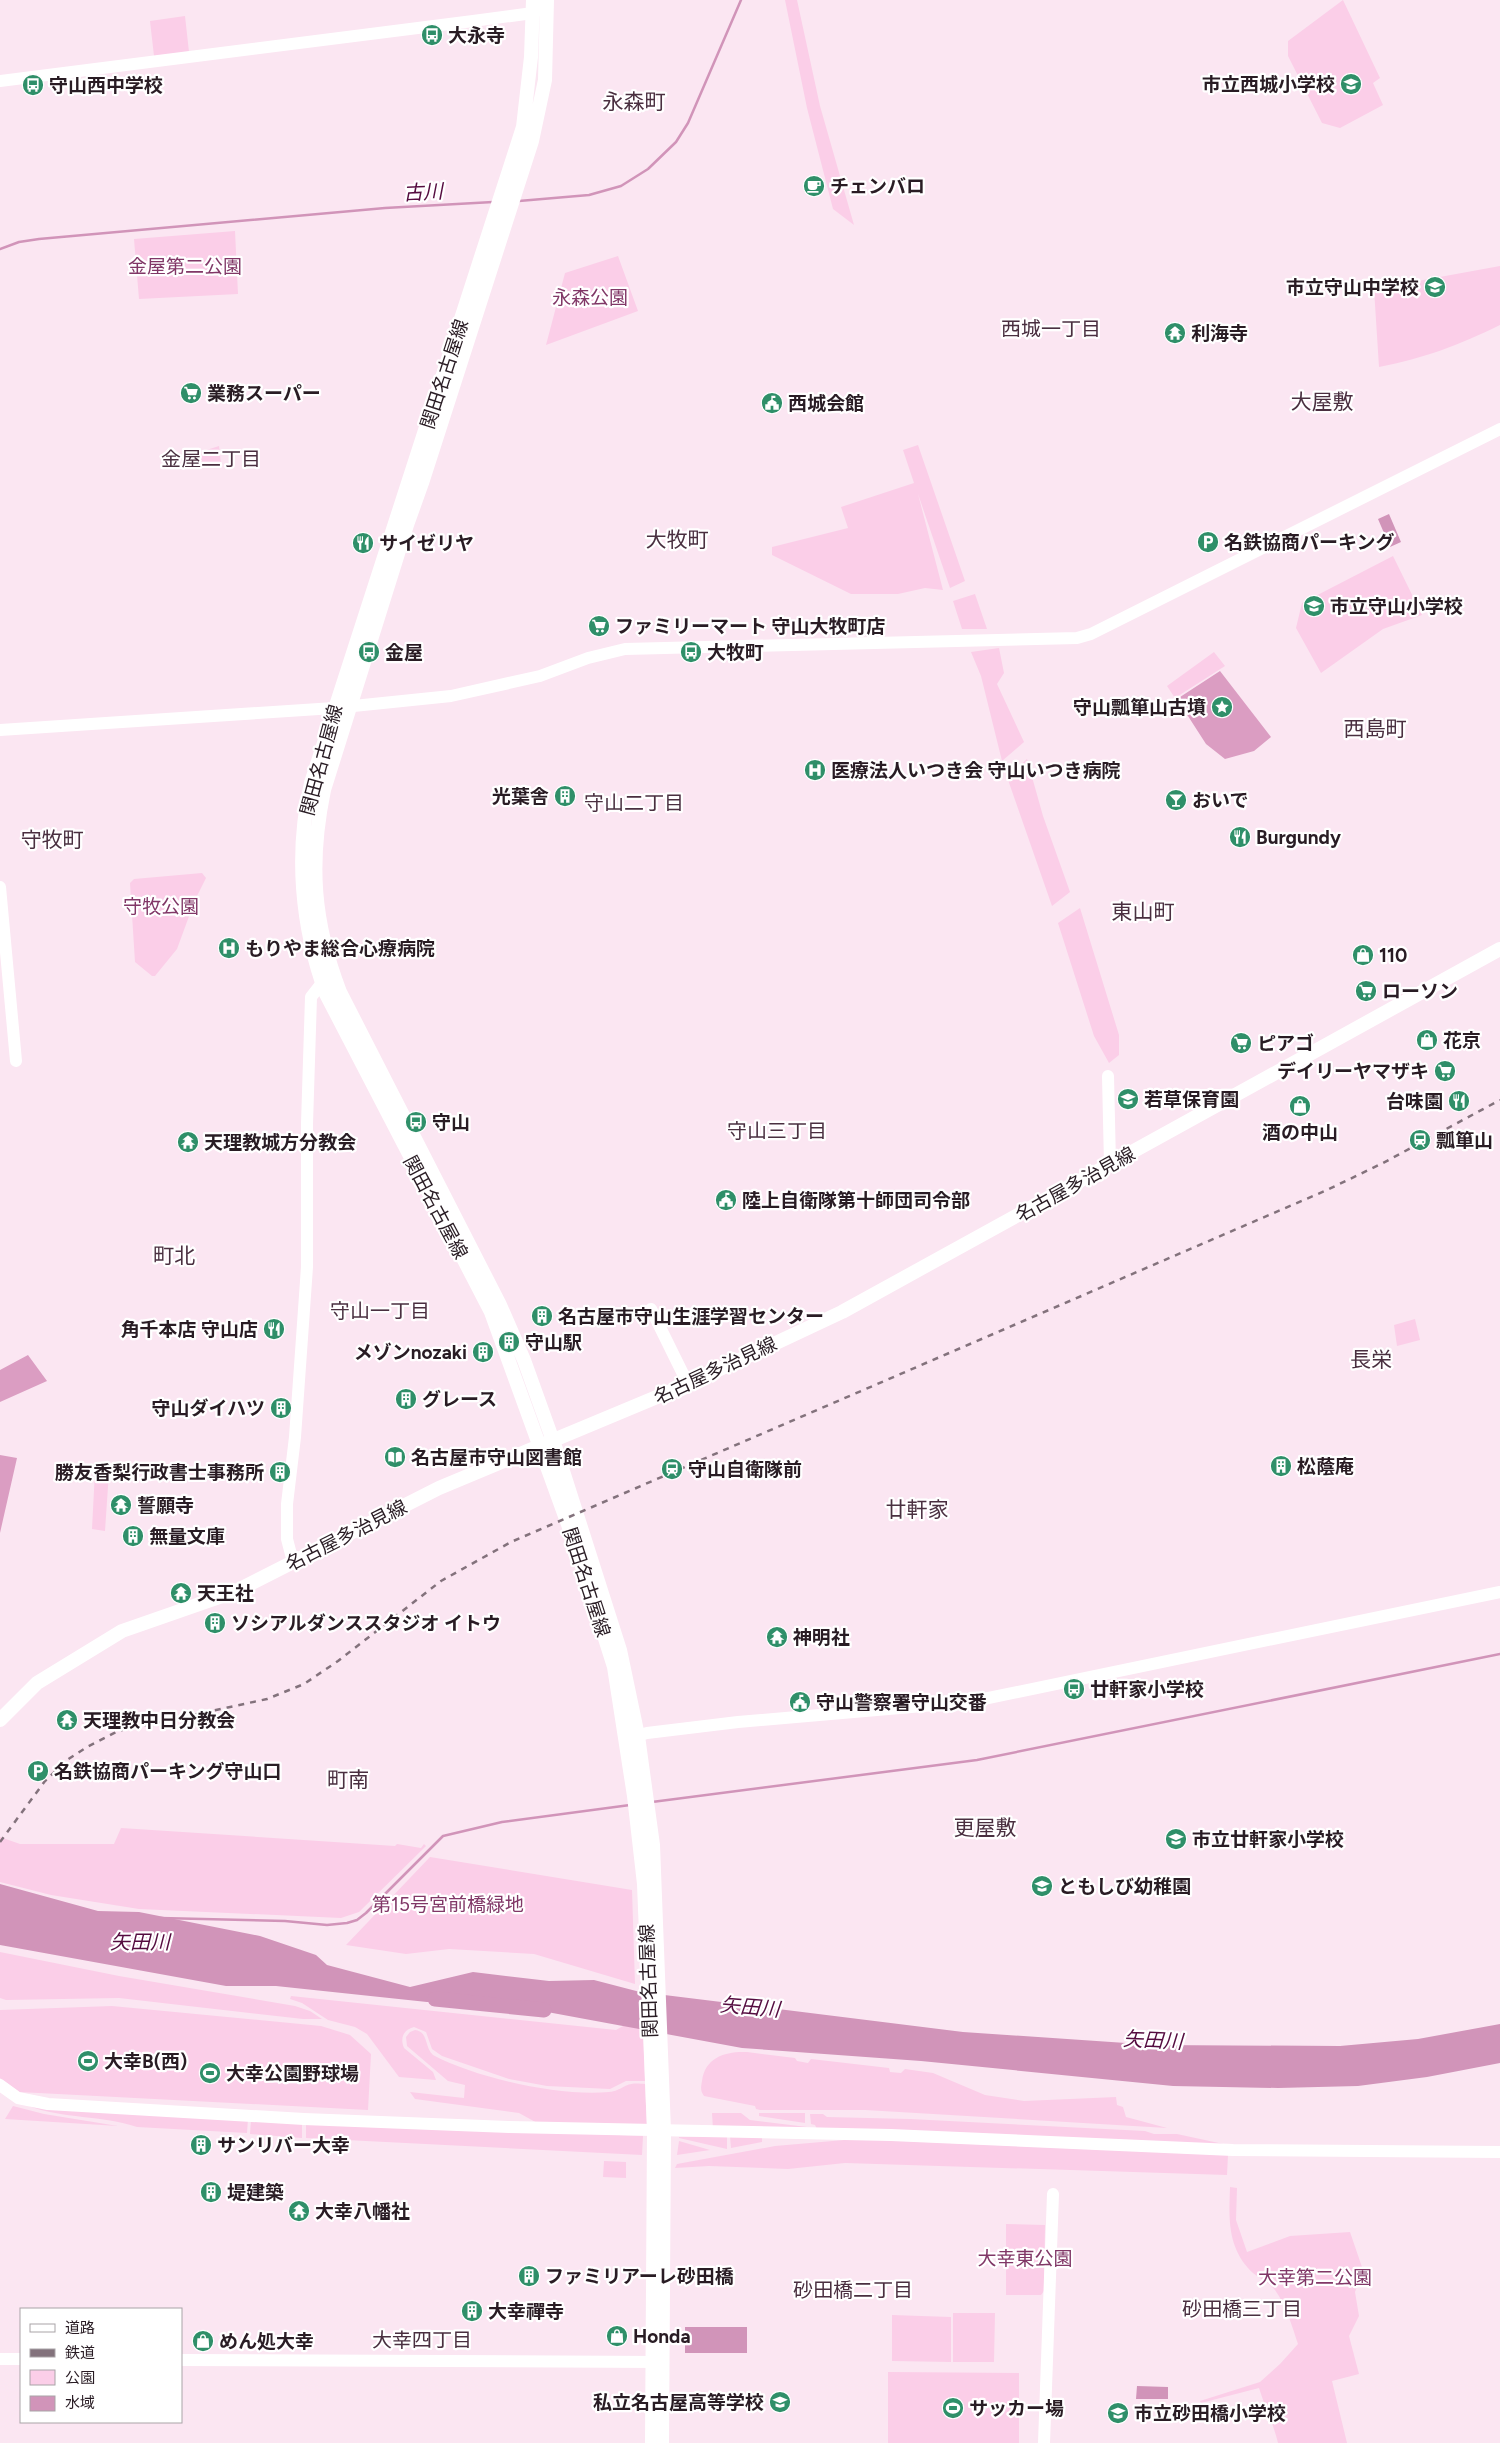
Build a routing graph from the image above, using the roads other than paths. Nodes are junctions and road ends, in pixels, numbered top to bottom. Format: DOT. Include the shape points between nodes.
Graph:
graph roads {
  1 [pos="547,3"];
  2 [pos="533,6"];
  3 [pos="0,80"];
  4 [pos="510,191"];
  5 [pos="504,209"];
  6 [pos="1500,429"];
  7 [pos="348,707"];
  8 [pos="334,708"];
  9 [pos="0,730"];
  10 [pos="0,887"];
  11 [pos="1500,949"];
  12 [pos="322,983"];
  13 [pos="16,1061"];
  14 [pos="1108,1076"];
  15 [pos="1110,1164"];
  16 [pos="651,1309"];
  17 [pos="688,1384"];
  18 [pos="553,1440"];
  19 [pos="540,1446"];
  20 [pos="293,1562"];
  21 [pos="1500,1592"];
  22 [pos="0,1720"];
  23 [pos="632,1737"];
  24 [pos="0,2085"];
  25 [pos="659,2131"];
  26 [pos="1500,2152"];
  27 [pos="1053,2194"];
  28 [pos="0,2359"];
  29 [pos="20,2359"];
  30 [pos="182,2360"];
  31 [pos="657,2362"];
  32 [pos="652,2443"];
  33 [pos="662,2443"];
  34 [pos="1044,2443"];
  1 -- 2 [label="street"];
  1 -- 4 [label="main road, 関田名古屋線" via="541,106"];
  2 -- 3 [label="street"];
  2 -- 4 [label="main road, 関田名古屋線" via="528,104"];
  4 -- 5 [label="main road, 関田名古屋線"];
  5 -- 7 [label="main road, 関田名古屋線"];
  5 -- 8 [label="main road, 関田名古屋線"];
  6 -- 7 [label="street" via="1091,634 1077,638 625,649 485,690"];
  7 -- 8 [label="street"];
  7 -- 18 [label="main road, 関田名古屋線" via="316,827 314,885 325,947 340,992 502,1308"];
  8 -- 9 [label="street"];
  8 -- 12 [label="main road, 関田名古屋線" via="311,783 302,828 302,889 312,952"];
  10 -- 13 [label="street"];
  11 -- 15 [label="main road, 名古屋多治見線"];
  12 -- 19 [label="main road, 関田名古屋線" via="367,1077 491,1312"];
  12 -- 20 [label="street" via="311,997 307,1267 296,1428 287,1504 286,1539"];
  14 -- 15 [label="street"];
  15 -- 17 [label="main road, 名古屋多治見線" via="842,1312"];
  16 -- 17 [label="street"];
  17 -- 18 [label="main road, 名古屋多治見線"];
  18 -- 19 [label="main road, 名古屋多治見線"];
  18 -- 23 [label="main road, 関田名古屋線" via="620,1650"];
  19 -- 20 [label="main road, 名古屋多治見線" via="439,1488"];
  19 -- 23 [label="main road, 関田名古屋線" via="614,1667"];
  20 -- 22 [label="main road, 名古屋多治見線" via="234,1592 122,1630 37,1682"];
  21 -- 23 [label="street" via="969,1702 738,1722"];
  23 -- 25 [label="main road, 関田名古屋線" via="640,1796 652,1845"];
  24 -- 25 [label="street" via="18,2098 48,2104 433,2125"];
  25 -- 26 [label="street" via="891,2135 1233,2150"];
  25 -- 31 [label="main road, 関田名古屋線"];
  27 -- 34 [label="street"];
  28 -- 29 [label="street"];
  30 -- 31 [label="street"];
  31 -- 32 [label="main road, 関田名古屋線"];
  31 -- 33 [label="main road, 関田名古屋線"];
}
